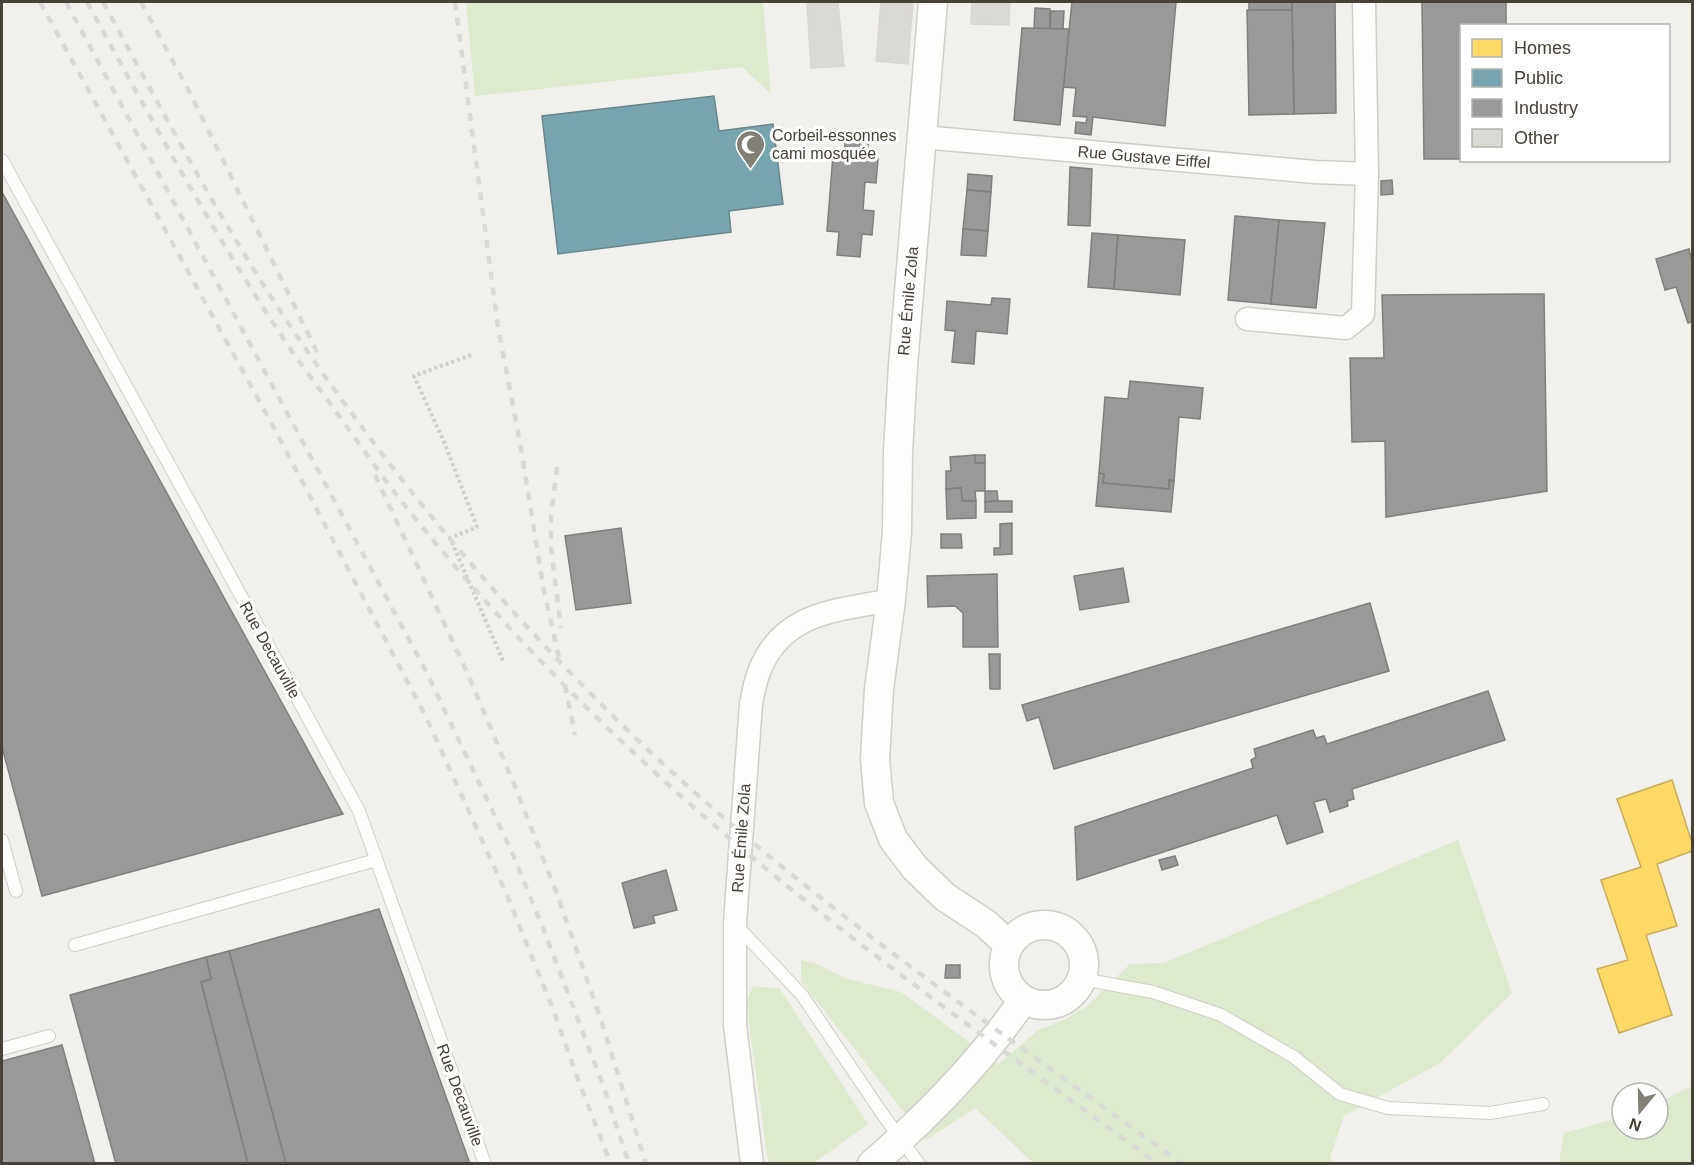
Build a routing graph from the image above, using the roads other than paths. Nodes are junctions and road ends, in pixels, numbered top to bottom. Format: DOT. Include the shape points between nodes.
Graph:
graph roads {
  1 [pos="933,2"];
  2 [pos="1364,2"];
  3 [pos="922,137"];
  4 [pos="2,160"];
  5 [pos="1367,174"];
  6 [pos="1247,319"];
  7 [pos="891,600"];
  8 [pos="2,840"];
  9 [pos="376,860"];
  10 [pos="16,891"];
  11 [pos="735,923"];
  12 [pos="75,945"];
  13 [pos="1009,945"];
  14 [pos="1082,979"];
  15 [pos="1023,1000"];
  16 [pos="49,1035"];
  17 [pos="2,1049"];
  18 [pos="1543,1104"];
  19 [pos="902,1138"];
  20 [pos="484,1164"];
  21 [pos="752,1164"];
  22 [pos="872,1164"];
  23 [pos="919,1164"];
  1 -- 3 [label="street, Rue Émile Zola"];
  2 -- 5 [label="street"];
  3 -- 5 [label="street, Rue Gustave Eiffel"];
  3 -- 7 [label="street, Rue Émile Zola" via="903,364"];
  4 -- 9 [label="lane, Rue Decauville" via="359,811"];
  5 -- 6 [label="street" via="1363,314 1346,328"];
  7 -- 11 [label="street, Rue Émile Zola" via="822,613 793,625 773,646 759,671 751,704"];
  7 -- 13 [label="street, Rue Émile Zola" via="879,689 875,759 879,803 893,839 915,868 945,897"];
  8 -- 10 [label="lane"];
  9 -- 12 [label="lane"];
  9 -- 20 [label="lane, Rue Decauville"];
  11 -- 19 [label="lane" via="802,995"];
  11 -- 21 [label="street, Rue Émile Zola" via="735,1025"];
  13 -- 14 [label="street" via="1026,929 1046,925 1058,928 1071,936 1080,949"];
  13 -- 15 [label="street" via="1003,968 1008,984"];
  14 -- 15 [label="street" via="1064,1001 1036,1005"];
  14 -- 18 [label="lane" via="1153,992 1221,1015 1294,1057 1340,1094 1388,1108 1490,1113"];
  15 -- 19 [label="street" via="975,1065"];
  16 -- 17 [label="lane"];
  19 -- 22 [label="street"];
  19 -- 23 [label="lane"];
}
